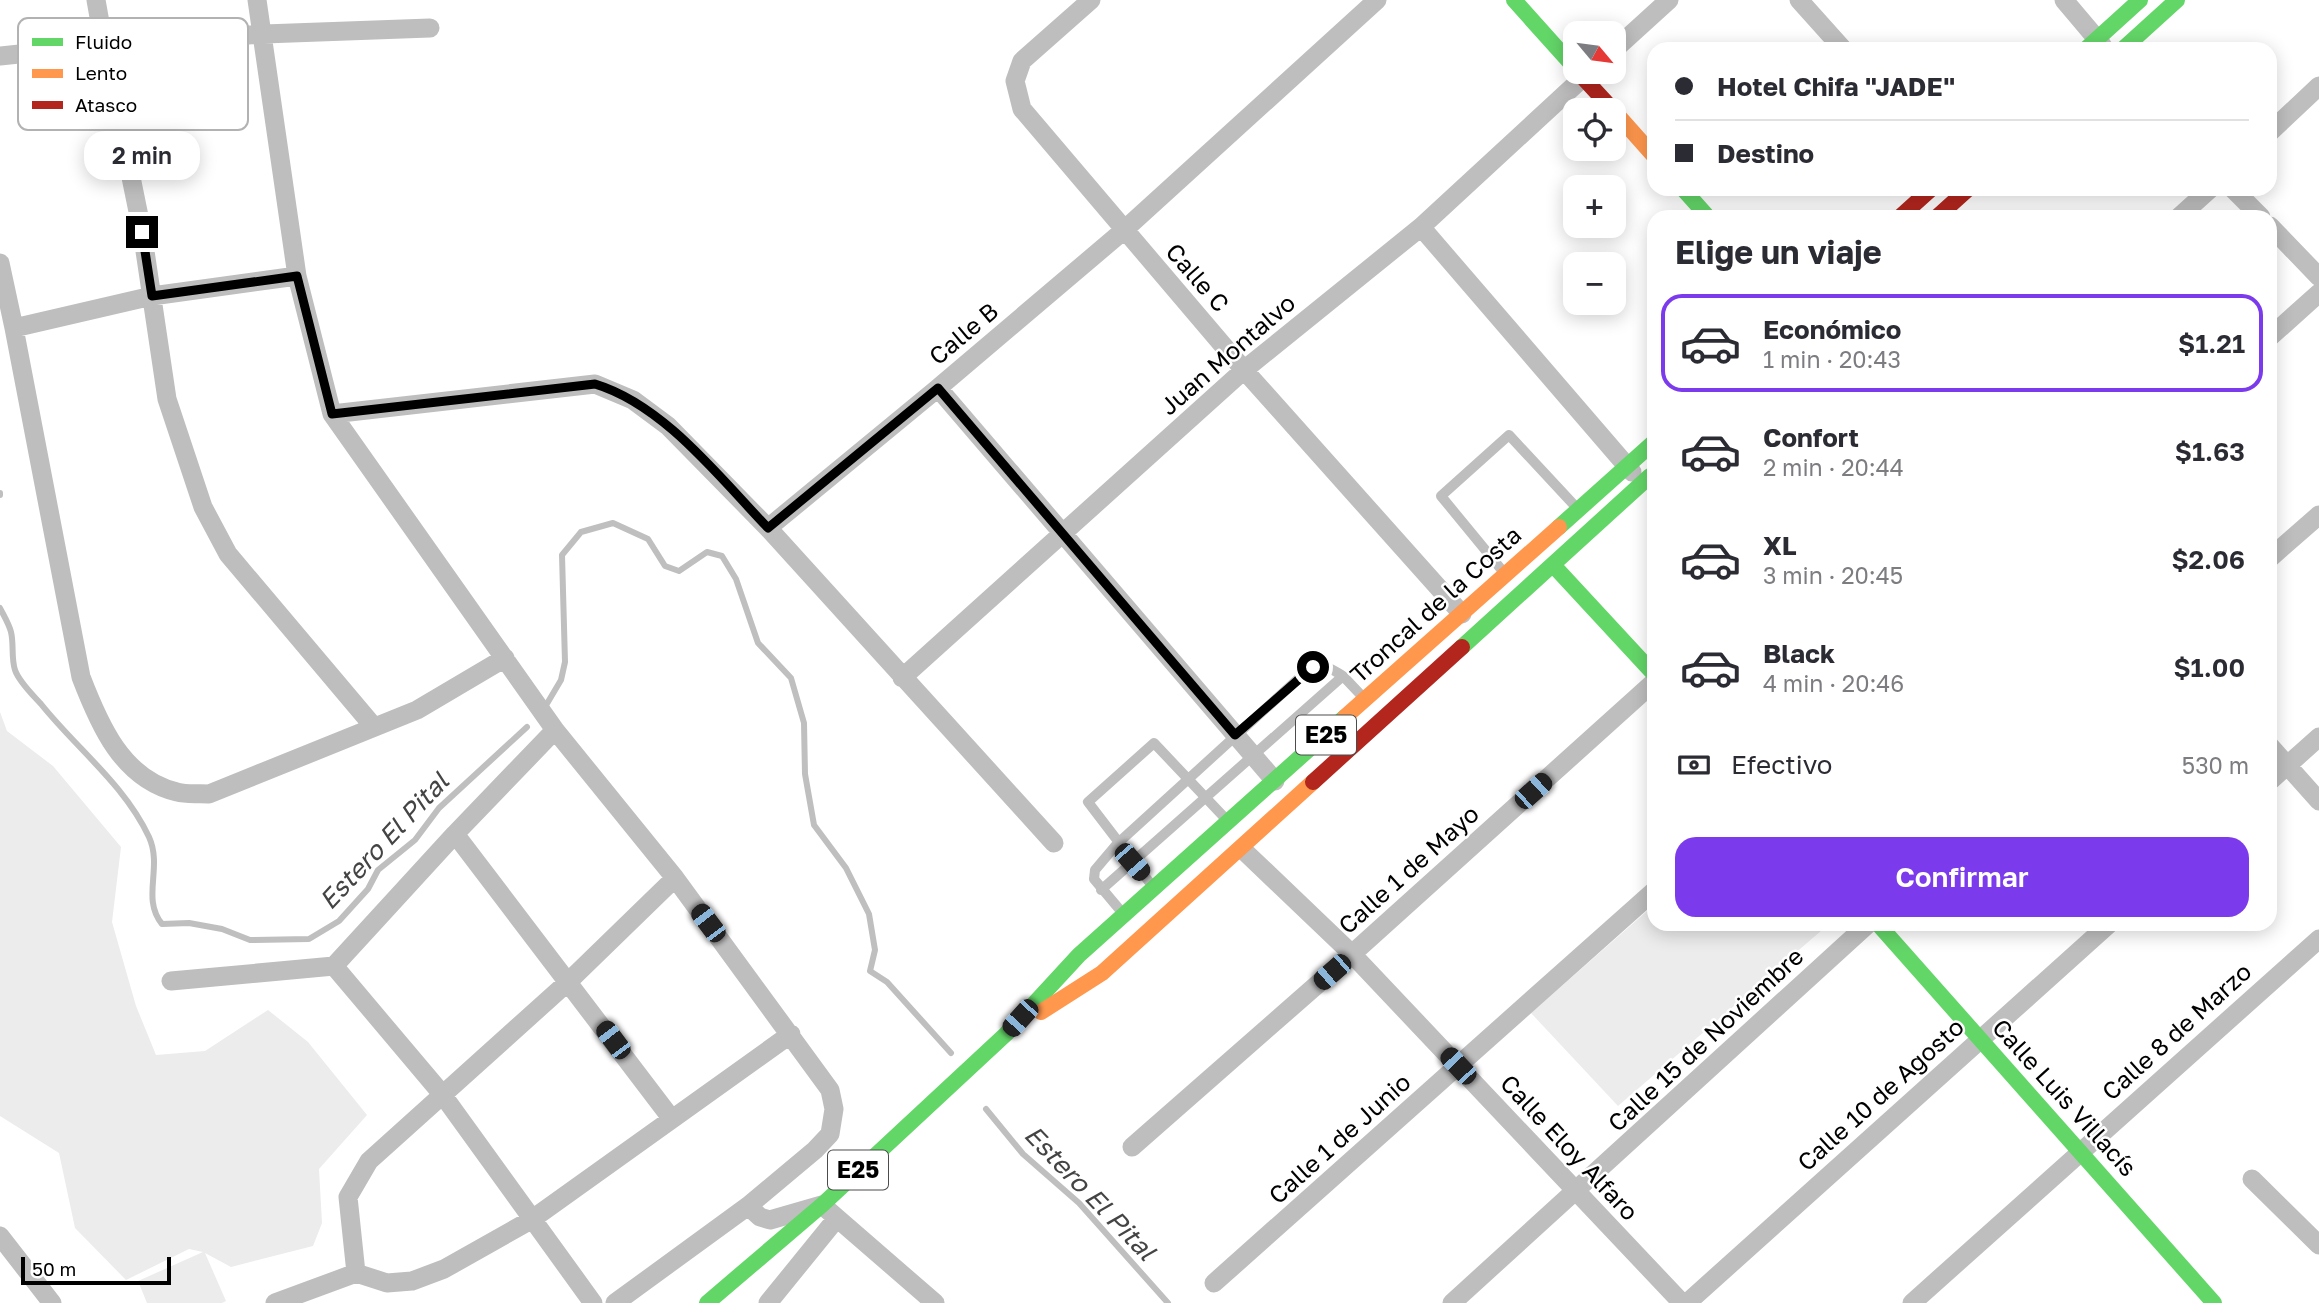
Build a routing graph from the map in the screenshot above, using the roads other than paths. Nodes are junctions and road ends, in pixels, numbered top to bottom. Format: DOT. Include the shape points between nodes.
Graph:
graph roads {
  1 [pos="96,0"];
  2 [pos="257,0"];
  3 [pos="1091,0"];
  4 [pos="1377,0"];
  5 [pos="1514,0"];
  6 [pos="1669,0"];
  7 [pos="1799,0"];
  8 [pos="2140,0"];
  9 [pos="2177,0"];
  10 [pos="2068,1"];
  11 [pos="99,18"];
  12 [pos="430,28"];
  13 [pos="264,34"];
  14 [pos="248,35"];
  15 [pos="1626,39"];
  16 [pos="1837,42"];
  17 [pos="2094,42"];
  18 [pos="2100,42"];
  19 [pos="2131,42"];
  20 [pos="1563,53"];
  21 [pos="18,54"];
  22 [pos="0,56"];
  23 [pos="1569,84"];
  24 [pos="1591,84"];
  25 [pos="2319,86"];
  26 [pos="1602,98"];
  27 [pos="1626,125"];
  28 [pos="2277,125"];
  29 [pos="121,130"];
  30 [pos="1647,148"];
  31 [pos="1689,196"];
  32 [pos="1923,196"];
  33 [pos="1960,196"];
  34 [pos="2202,196"];
  35 [pos="2240,196"];
  36 [pos="1702,210"];
  37 [pos="1908,210"];
  38 [pos="1945,210"];
  39 [pos="2187,210"];
  40 [pos="2254,210"];
  41 [pos="1421,227"];
  42 [pos="1123,230"];
  43 [pos="2277,233"];
  44 [pos="0,263"];
  45 [pos="297,276"];
  46 [pos="2319,276"];
  47 [pos="2319,293"];
  48 [pos="152,296"];
  49 [pos="14,328"];
  50 [pos="2277,331"];
  51 [pos="1244,370"];
  52 [pos="938,388"];
  53 [pos="332,414"];
  54 [pos="1647,448"];
  55 [pos="1627,466"];
  56 [pos="1647,477"];
  57 [pos="1647,479"];
  58 [pos="1577,508"];
  59 [pos="2319,515"];
  60 [pos="1594,527"];
  61 [pos="768,528"];
  62 [pos="1064,536"];
  63 [pos="2277,552"];
  64 [pos="1554,566"];
  65 [pos="1506,575"];
  66 [pos="1462,614"];
  67 [pos="505,658"];
  68 [pos="1647,666"];
  69 [pos="1343,676"];
  70 [pos="902,678"];
  71 [pos="1647,688"];
  72 [pos="1365,699"];
  73 [pos="374,727"];
  74 [pos="555,730"];
  75 [pos="1235,735"];
  76 [pos="2319,737"];
  77 [pos="2277,754"];
  78 [pos="1252,755"];
  79 [pos="2287,765"];
  80 [pos="2277,774"];
  81 [pos="1188,778"];
  82 [pos="1276,781"];
  83 [pos="1206,798"];
  84 [pos="2319,801"];
  85 [pos="1229,823"];
  86 [pos="455,834"];
  87 [pos="1054,843"];
  88 [pos="1117,844"];
  89 [pos="1242,849"];
  90 [pos="1132,862"];
  91 [pos="675,878"];
  92 [pos="1154,887"];
  93 [pos="1101,890"];
  94 [pos="1647,897"];
  95 [pos="1124,914"];
  96 [pos="1860,931"];
  97 [pos="1884,931"];
  98 [pos="2101,931"];
  99 [pos="2319,939"];
  100 [pos="1352,954"];
  101 [pos="334,966"];
  102 [pos="171,981"];
  103 [pos="569,981"];
  104 [pos="791,1034"];
  105 [pos="1006,1034"];
  106 [pos="1981,1038"];
  107 [pos="1458,1066"];
  108 [pos="442,1094"];
  109 [pos="671,1118"];
  110 [pos="1132,1147"];
  111 [pos="2082,1150"];
  112 [pos="2252,1179"];
  113 [pos="1577,1192"];
  114 [pos="748,1206"];
  115 [pos="830,1211"];
  116 [pos="531,1220"];
  117 [pos="0,1236"];
  118 [pos="2319,1245"];
  119 [pos="356,1273"];
  120 [pos="1214,1283"];
  121 [pos="52,1303"];
  122 [pos="275,1303"];
  123 [pos="593,1303"];
  124 [pos="615,1303"];
  125 [pos="707,1303"];
  126 [pos="768,1303"];
  127 [pos="935,1303"];
  128 [pos="1452,1303"];
  129 [pos="1682,1303"];
  130 [pos="1687,1303"];
  131 [pos="1912,1303"];
  132 [pos="2214,1303"];
  1 -- 11 [label="street"];
  2 -- 13 [label="street"];
  3 -- 42 [label="street, Calle C" via="1022,61 1015,81 1017,97 1022,109"];
  4 -- 42 [label="street, Calle B"];
  5 -- 20 [label="main road"];
  6 -- 15 [label="street"];
  7 -- 16 [label="street"];
  8 -- 18 [label="main road"];
  9 -- 19 [label="main road"];
  10 -- 17 [label="street"];
  12 -- 13 [label="street"];
  13 -- 14 [label="street"];
  13 -- 45 [label="street"];
  21 -- 22 [label="street"];
  23 -- 41 [label="street, Juan Montalvo"];
  24 -- 26 [label="main road"];
  25 -- 28 [label="street"];
  27 -- 30 [label="main road"];
  29 -- 48 [label="street"];
  31 -- 36 [label="main road"];
  32 -- 37 [label="main road"];
  33 -- 38 [label="main road"];
  34 -- 39 [label="street"];
  35 -- 40 [label="street"];
  41 -- 51 [label="street, Juan Montalvo"];
  41 -- 55 [label="street"];
  42 -- 51 [label="street, Calle C"];
  42 -- 52 [label="street, Calle B"];
  43 -- 46 [label="street"];
  44 -- 49 [label="street"];
  45 -- 48 [label="street"];
  45 -- 53 [label="street"];
  47 -- 50 [label="street"];
  48 -- 49 [label="street"];
  48 -- 73 [label="street" via="167,399 203,507 228,554"];
  49 -- 73 [label="street" via="81,677 96,716 127,765 177,793 209,794"];
  51 -- 62 [label="street, Juan Montalvo"];
  51 -- 66 [label="street, Calle C"];
  52 -- 61 [label="street"];
  52 -- 62 [label="street, Calle B"];
  53 -- 61 [label="street" via="595,384 633,400 668,426"];
  53 -- 67 [label="street"];
  54 -- 55 [label="main road, Troncal de la Costa / E25"];
  55 -- 56 [label="street"];
  55 -- 58 [label="main road, Troncal de la Costa / E25"];
  57 -- 60 [label="main road, Troncal de la Costa / E25"];
  58 -- 60 [label="lane"];
  58 -- 65 [label="main road, Troncal de la Costa / E25"];
  58 -- 65 [label="lane" via="1509,436 1441,496"];
  59 -- 63 [label="street"];
  60 -- 64 [label="main road, Troncal de la Costa / E25"];
  61 -- 70 [label="street"];
  62 -- 70 [label="street, Juan Montalvo"];
  62 -- 75 [label="street, Calle B"];
  64 -- 68 [label="main road"];
  64 -- 89 [label="main road, Troncal de la Costa / E25"];
  65 -- 66 [label="main road, Troncal de la Costa / E25"];
  66 -- 72 [label="main road, Troncal de la Costa / E25"];
  67 -- 73 [label="street" via="416,710"];
  67 -- 74 [label="street"];
  69 -- 72 [label="lane"];
  69 -- 75 [label="lane" via="1328,667 1313,667"];
  69 -- 78 [label="lane"];
  70 -- 87 [label="street"];
  71 -- 100 [label="street, Calle 1 de Mayo"];
  72 -- 82 [label="main road, Troncal de la Costa / E25"];
  74 -- 86 [label="street"];
  74 -- 91 [label="street"];
  75 -- 78 [label="street, Calle B"];
  75 -- 81 [label="lane"];
  76 -- 79 [label="street"];
  77 -- 79 [label="street"];
  78 -- 82 [label="street, Calle B"];
  78 -- 83 [label="lane"];
  79 -- 80 [label="street"];
  79 -- 84 [label="street"];
  81 -- 83 [label="lane"];
  81 -- 88 [label="lane"];
  81 -- 88 [label="lane" via="1154,743 1088,803"];
  82 -- 85 [label="main road, Troncal de la Costa / E25"];
  83 -- 85 [label="lane"];
  83 -- 90 [label="lane"];
  85 -- 92 [label="main road, Troncal de la Costa / E25"];
  86 -- 101 [label="street"];
  86 -- 103 [label="street"];
  88 -- 90 [label="lane"];
  88 -- 93 [label="lane" via="1095,870 1094,879"];
  89 -- 100 [label="street, Calle Eloy Alfaro"];
  89 -- 105 [label="main road, Troncal de la Costa / E25" via="1102,973"];
  90 -- 92 [label="lane"];
  90 -- 93 [label="lane"];
  91 -- 103 [label="street"];
  91 -- 104 [label="street"];
  92 -- 95 [label="main road, Troncal de la Costa / E25"];
  93 -- 95 [label="lane"];
  94 -- 107 [label="street, Calle 1 de Junio"];
  95 -- 105 [label="main road, Troncal de la Costa / E25"];
  96 -- 113 [label="street, Calle 15 de Noviembre"];
  97 -- 106 [label="main road, Calle Luis Villacís"];
  98 -- 106 [label="street, Calle 10 de Agosto"];
  99 -- 111 [label="street, Calle 8 de Marzo"];
  100 -- 107 [label="street, Calle Eloy Alfaro"];
  100 -- 110 [label="street, Calle 1 de Mayo"];
  101 -- 102 [label="street"];
  101 -- 108 [label="street"];
  103 -- 108 [label="street"];
  103 -- 109 [label="street"];
  104 -- 109 [label="street"];
  104 -- 114 [label="street" via="830,1090 834,1109 830,1134"];
  105 -- 115 [label="main road, Troncal de la Costa / E25" via="910,1120"];
  106 -- 111 [label="main road, Calle Luis Villacís"];
  106 -- 130 [label="street, Calle 10 de Agosto"];
  107 -- 113 [label="street, Calle Eloy Alfaro"];
  107 -- 120 [label="street, Calle 1 de Junio"];
  108 -- 116 [label="street"];
  108 -- 119 [label="street" via="369,1161 356,1179 348,1197"];
  109 -- 116 [label="street"];
  111 -- 131 [label="street, Calle 8 de Marzo"];
  111 -- 132 [label="main road, Calle Luis Villacís"];
  112 -- 118 [label="street"];
  113 -- 128 [label="street, Calle 15 de Noviembre"];
  113 -- 129 [label="street, Calle Eloy Alfaro"];
  114 -- 115 [label="street" via="770,1220"];
  114 -- 124 [label="street"];
  115 -- 125 [label="main road, Troncal de la Costa / E25"];
  115 -- 126 [label="street"];
  115 -- 127 [label="street"];
  116 -- 119 [label="street" via="444,1269 412,1281 387,1283"];
  116 -- 123 [label="street"];
  117 -- 121 [label="street"];
  119 -- 122 [label="street"];
}
